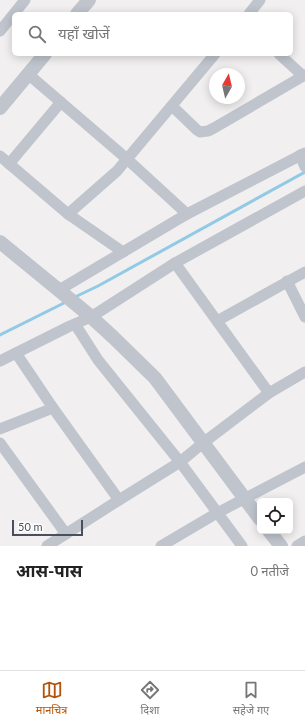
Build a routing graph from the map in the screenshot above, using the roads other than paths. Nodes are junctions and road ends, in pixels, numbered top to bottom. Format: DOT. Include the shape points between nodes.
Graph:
graph roads {
  1 [pos="25,0"];
  2 [pos="89,0"];
  3 [pos="260,0"];
  4 [pos="15,12"];
  5 [pos="79,12"];
  6 [pos="251,12"];
  7 [pos="12,16"];
  8 [pos="0,31"];
  9 [pos="43,56"];
  10 [pos="213,56"];
  11 [pos="281,56"];
  12 [pos="28,74"];
  13 [pos="304,76"];
  14 [pos="61,102"];
  15 [pos="172,106"];
  16 [pos="0,108"];
  17 [pos="0,156"];
  18 [pos="127,159"];
  19 [pos="303,159"];
  20 [pos="9,164"];
  21 [pos="305,191"];
  22 [pos="68,214"];
  23 [pos="187,214"];
  24 [pos="2,249"];
  25 [pos="123,252"];
  26 [pos="175,264"];
  27 [pos="305,272"];
  28 [pos="288,281"];
  29 [pos="63,293"];
  30 [pos="90,316"];
  31 [pos="305,317"];
  32 [pos="217,321"];
  33 [pos="75,324"];
  34 [pos="16,353"];
  35 [pos="0,361"];
  36 [pos="305,372"];
  37 [pos="269,393"];
  38 [pos="52,408"];
  39 [pos="0,429"];
  40 [pos="0,443"];
  41 [pos="203,443"];
  42 [pos="180,462"];
  43 [pos="305,467"];
  44 [pos="244,498"];
  45 [pos="119,500"];
  46 [pos="217,513"];
  47 [pos="257,515"];
  48 [pos="66,534"];
  49 [pos="272,534"];
  50 [pos="305,541"];
  51 [pos="48,546"];
  52 [pos="161,546"];
  53 [pos="242,546"];
  54 [pos="281,546"];
  55 [pos="297,546"];
  1 -- 4 [label="street"];
  2 -- 5 [label="street"];
  3 -- 6 [label="street"];
  7 -- 8 [label="street"];
  9 -- 12 [label="street"];
  10 -- 15 [label="street"];
  11 -- 13 [label="street"];
  12 -- 14 [label="street"];
  12 -- 16 [label="street"];
  13 -- 15 [label="street" via="203,132 197,130"];
  14 -- 18 [label="street"];
  14 -- 20 [label="street"];
  15 -- 18 [label="street"];
  17 -- 20 [label="street"];
  18 -- 22 [label="street"];
  18 -- 23 [label="street"];
  19 -- 23 [label="street"];
  20 -- 22 [label="street"];
  21 -- 26 [label="street"];
  22 -- 25 [label="street"];
  23 -- 25 [label="street"];
  24 -- 29 [label="street"];
  25 -- 29 [label="street"];
  26 -- 30 [label="street"];
  26 -- 32 [label="street"];
  27 -- 28 [label="street"];
  28 -- 31 [label="street"];
  28 -- 32 [label="street"];
  29 -- 30 [label="street"];
  30 -- 33 [label="street"];
  30 -- 41 [label="street" via="155,378"];
  32 -- 37 [label="street"];
  33 -- 34 [label="street"];
  33 -- 42 [label="street" via="98,360"];
  34 -- 35 [label="street"];
  34 -- 38 [label="street"];
  36 -- 37 [label="street"];
  37 -- 41 [label="street"];
  38 -- 39 [label="street"];
  38 -- 45 [label="street"];
  40 -- 48 [label="street"];
  41 -- 42 [label="street"];
  41 -- 44 [label="street"];
  42 -- 45 [label="street"];
  42 -- 46 [label="street"];
  43 -- 44 [label="street"];
  44 -- 46 [label="street"];
  44 -- 47 [label="street"];
  45 -- 48 [label="street"];
  46 -- 52 [label="street"];
  46 -- 53 [label="street"];
  48 -- 51 [label="street"];
  49 -- 54 [label="street"];
  50 -- 55 [label="street"];
}
